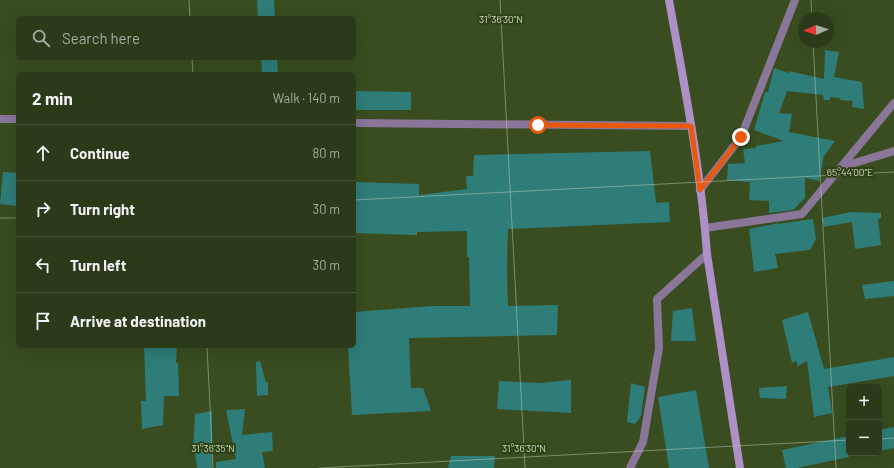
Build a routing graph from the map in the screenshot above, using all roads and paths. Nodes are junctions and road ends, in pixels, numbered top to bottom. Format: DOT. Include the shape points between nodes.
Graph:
graph roads {
  1 [pos="669,0"];
  2 [pos="795,0"];
  3 [pos="894,103"];
  4 [pos="0,119"];
  5 [pos="16,119"];
  6 [pos="356,123"];
  7 [pos="691,126"];
  8 [pos="894,151"];
  9 [pos="841,167"];
  10 [pos="700,190"];
  11 [pos="705,228"];
  12 [pos="707,254"];
  13 [pos="630,468"];
  14 [pos="740,468"];
  1 -- 7 [label="main road"];
  2 -- 10 [label="street" via="741,137"];
  3 -- 9 [label="street"];
  4 -- 5 [label="street"];
  6 -- 7 [label="street"];
  7 -- 10 [label="main road"];
  8 -- 9 [label="street"];
  9 -- 11 [label="street" via="802,214"];
  10 -- 11 [label="main road"];
  11 -- 12 [label="main road"];
  12 -- 13 [label="street" via="657,299 659,348 643,442"];
  12 -- 14 [label="main road"];
}
